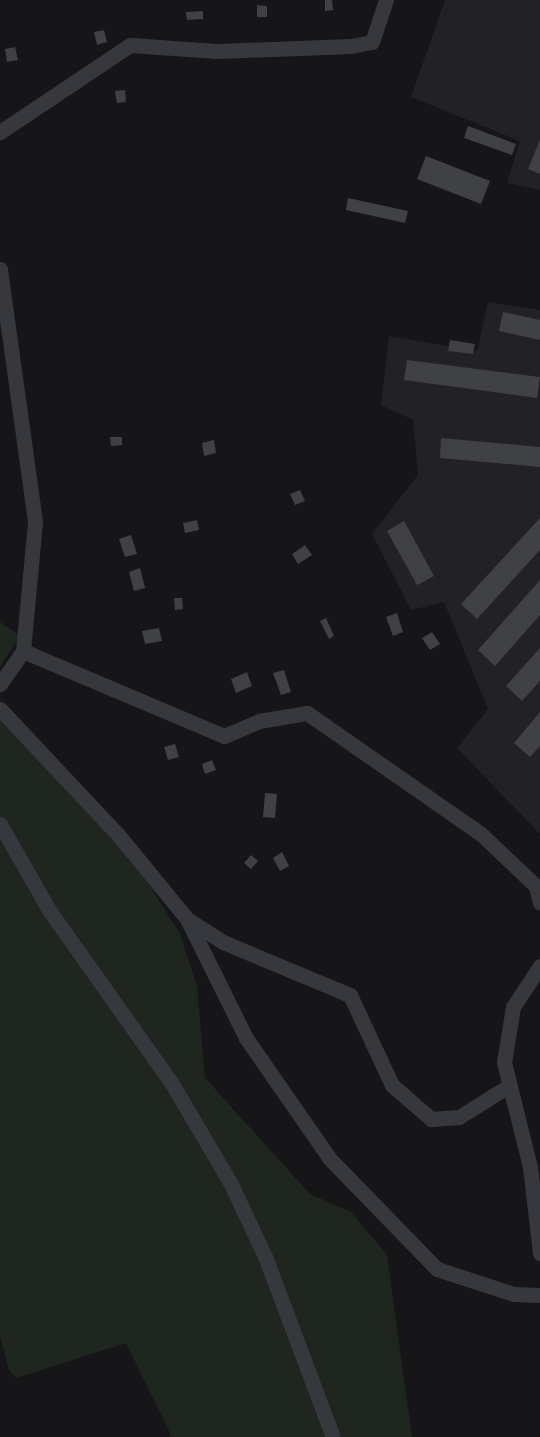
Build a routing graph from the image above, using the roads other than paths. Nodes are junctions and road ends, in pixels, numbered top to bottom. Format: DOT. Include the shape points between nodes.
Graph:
graph roads {
  1 [pos="386,0"];
  2 [pos="0,132"];
  3 [pos="0,269"];
  4 [pos="23,651"];
  5 [pos="0,684"];
  6 [pos="0,709"];
  7 [pos="0,824"];
  8 [pos="540,903"];
  9 [pos="187,919"];
  10 [pos="540,966"];
  11 [pos="507,1087"];
  12 [pos="540,1253"];
  13 [pos="540,1295"];
  14 [pos="333,1437"];
  1 -- 2 [label="street" via="372,42 351,46 217,51 130,45"];
  3 -- 4 [label="street" via="35,522"];
  4 -- 5 [label="street"];
  4 -- 8 [label="street" via="224,736 259,721 307,713 481,834 536,886"];
  6 -- 9 [label="street" via="120,837"];
  7 -- 14 [label="street" via="49,909 165,1072 230,1182 266,1259"];
  9 -- 11 [label="street" via="223,942 350,995 393,1085 432,1119 459,1117"];
  9 -- 13 [label="street" via="246,1038 294,1113 423,1259 472,1282"];
  10 -- 11 [label="street" via="513,1006 507,1026"];
  11 -- 12 [label="street" via="530,1167"];
}
